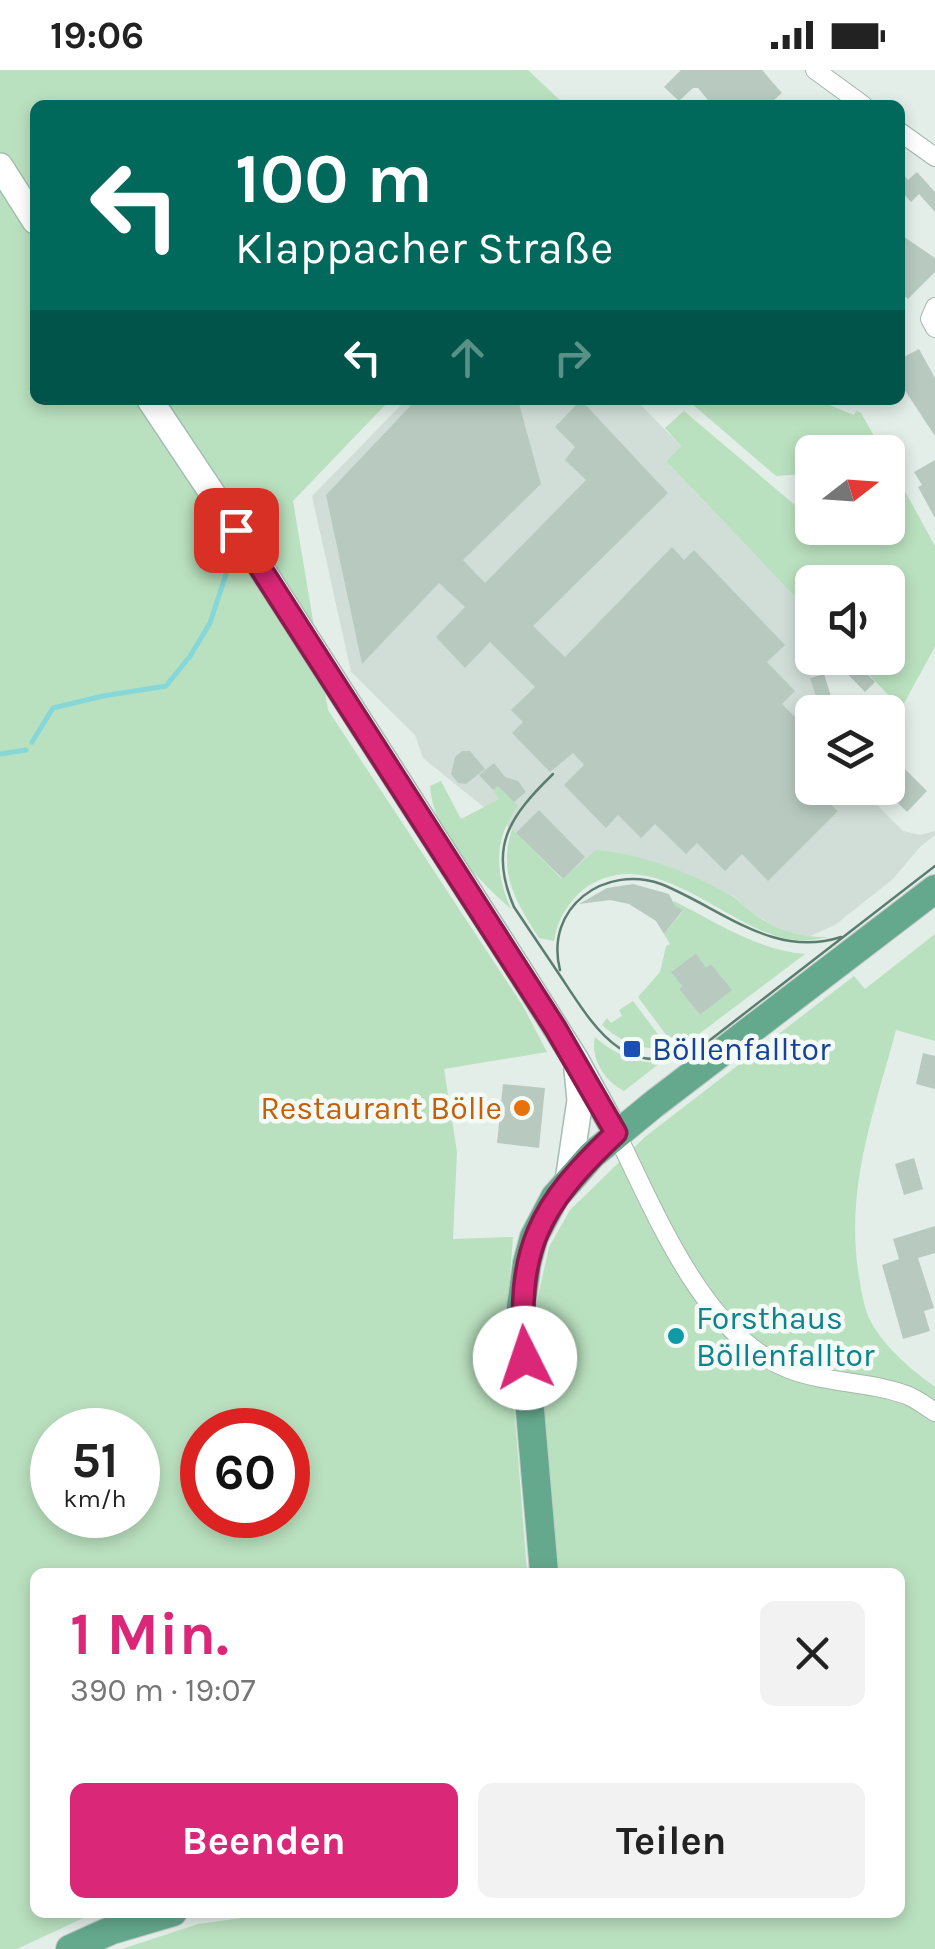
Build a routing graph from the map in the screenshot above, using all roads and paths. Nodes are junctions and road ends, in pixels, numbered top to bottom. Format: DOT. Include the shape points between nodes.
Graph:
graph roads {
  1 [pos="816,70"];
  2 [pos="857,100"];
  3 [pos="907,137"];
  4 [pos="935,140"];
  5 [pos="935,157"];
  6 [pos="0,166"];
  7 [pos="30,213"];
  8 [pos="935,308"];
  9 [pos="935,328"];
  10 [pos="153,405"];
  11 [pos="935,889"];
  12 [pos="576,1060"];
  13 [pos="616,1133"];
  14 [pos="568,1181"];
  15 [pos="935,1412"];
  16 [pos="544,1568"];
  17 [pos="153,1918"];
  18 [pos="70,1949"];
  1 -- 2 [label="street"];
  3 -- 4 [label="street"];
  3 -- 5 [label="street"];
  6 -- 7 [label="main road"];
  8 -- 9 [label="street"];
  10 -- 12 [label="main road"];
  11 -- 13 [label="main road"];
  12 -- 13 [label="main road"];
  12 -- 14 [label="main road" via="580,1100"];
  13 -- 14 [label="main road"];
  13 -- 15 [label="street" via="697,1286 756,1354 792,1370 910,1396"];
  14 -- 16 [label="main road" via="534,1237 522,1290"];
  17 -- 18 [label="main road"];
}
